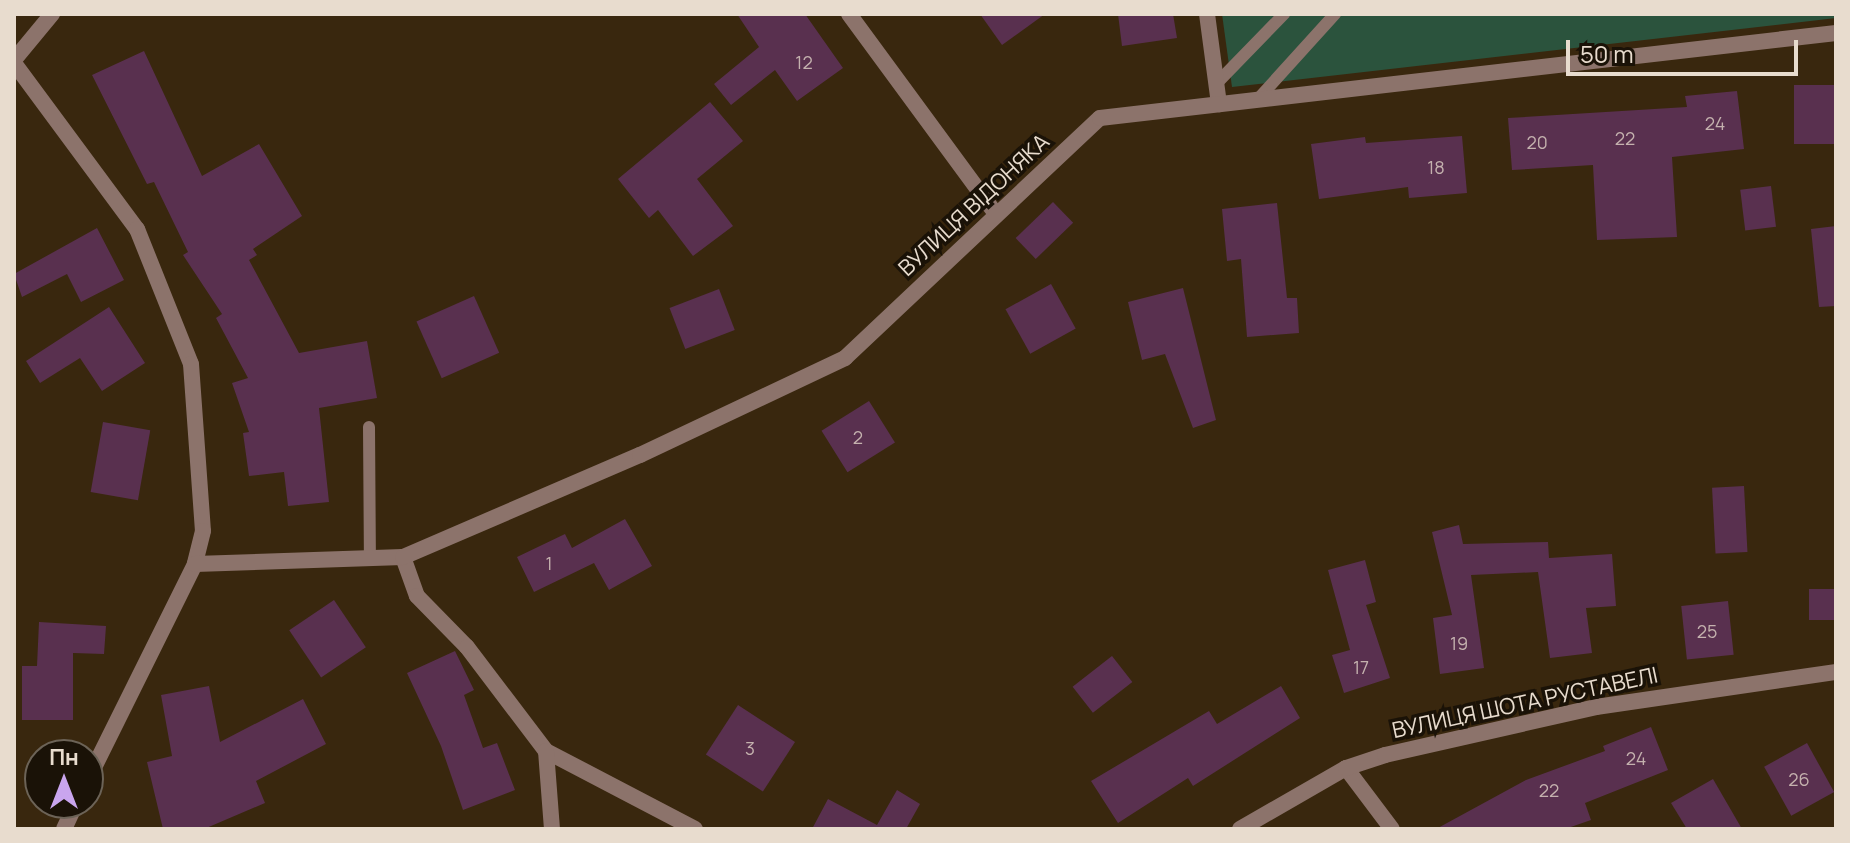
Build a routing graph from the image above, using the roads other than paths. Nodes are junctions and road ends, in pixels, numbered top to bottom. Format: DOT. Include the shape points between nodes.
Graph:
graph roads {
  1 [pos="52,14"];
  2 [pos="849,14"];
  3 [pos="1207,14"];
  4 [pos="1284,14"];
  5 [pos="1335,14"];
  6 [pos="1836,33"];
  7 [pos="14,62"];
  8 [pos="1217,83"];
  9 [pos="1258,99"];
  10 [pos="1219,104"];
  11 [pos="996,214"];
  12 [pos="369,427"];
  13 [pos="403,557"];
  14 [pos="370,558"];
  15 [pos="195,564"];
  16 [pos="1836,672"];
  17 [pos="104,748"];
  18 [pos="546,751"];
  19 [pos="1346,768"];
  20 [pos="552,829"];
  21 [pos="695,829"];
  22 [pos="1240,829"];
  23 [pos="1392,829"];
  1 -- 7 [label="street"];
  2 -- 11 [label="street"];
  3 -- 8 [label="street"];
  4 -- 8 [label="lane"];
  5 -- 9 [label="lane"];
  6 -- 9 [label="street, ВУЛИЦЯ ВІДОНЯКА"];
  7 -- 15 [label="street" via="137,229 191,364 203,531"];
  8 -- 10 [label="street"];
  9 -- 10 [label="street, ВУЛИЦЯ ВІДОНЯКА"];
  10 -- 11 [label="street, ВУЛИЦЯ ВІДОНЯКА" via="1100,118"];
  11 -- 13 [label="street, ВУЛИЦЯ ВІДОНЯКА" via="845,358 640,455"];
  12 -- 14 [label="lane"];
  13 -- 14 [label="street, ВУЛИЦЯ ВІДОНЯКА"];
  13 -- 18 [label="street" via="417,596 467,647"];
  14 -- 15 [label="street, ВУЛИЦЯ ВІДОНЯКА"];
  15 -- 17 [label="street"];
  16 -- 19 [label="street, ВУЛИЦЯ ШОТА РУСТАВЕЛІ" via="1596,707"];
  18 -- 20 [label="street"];
  18 -- 21 [label="street"];
  19 -- 22 [label="street, ВУЛИЦЯ ШОТА РУСТАВЕЛІ"];
  19 -- 23 [label="street"];
}
